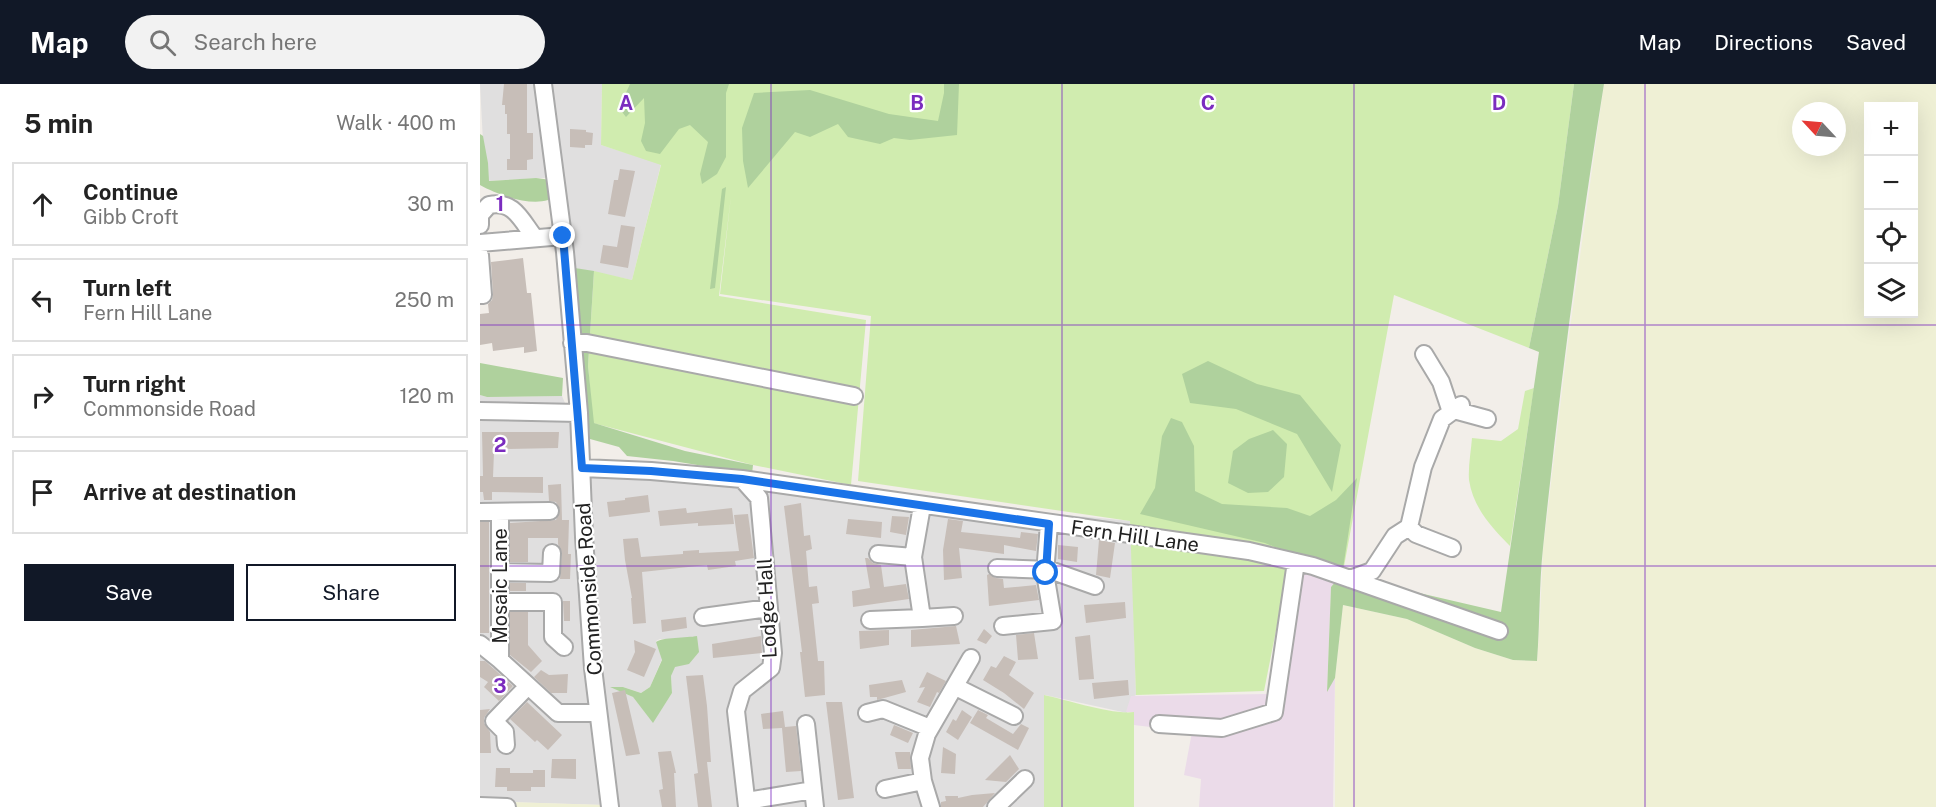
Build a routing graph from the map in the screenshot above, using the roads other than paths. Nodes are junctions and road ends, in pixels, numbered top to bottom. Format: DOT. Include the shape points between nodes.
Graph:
graph roads {
  1 [pos="543,84"];
  2 [pos="480,225"];
  3 [pos="563,236"];
  4 [pos="535,238"];
  5 [pos="480,243"];
  6 [pos="480,255"];
  7 [pos="480,295"];
  8 [pos="572,343"];
  9 [pos="1424,354"];
  10 [pos="844,389"];
  11 [pos="1456,409"];
  12 [pos="480,411"];
  13 [pos="579,413"];
  14 [pos="1487,419"];
  15 [pos="582,468"];
  16 [pos="742,479"];
  17 [pos="922,506"];
  18 [pos="550,511"];
  19 [pos="480,512"];
  20 [pos="500,512"];
  21 [pos="1049,524"];
  22 [pos="1409,527"];
  23 [pos="1452,548"];
  24 [pos="552,553"];
  25 [pos="878,554"];
  26 [pos="914,557"];
  27 [pos="1296,562"];
  28 [pos="998,568"];
  29 [pos="1046,570"];
  30 [pos="500,572"];
  31 [pos="1350,579"];
  32 [pos="1095,586"];
  33 [pos="500,602"];
  34 [pos="769,608"];
  35 [pos="954,616"];
  36 [pos="703,617"];
  37 [pos="922,618"];
  38 [pos="870,620"];
  39 [pos="1003,626"];
  40 [pos="1499,631"];
  41 [pos="480,644"];
  42 [pos="564,647"];
  43 [pos="972,658"];
  44 [pos="500,660"];
  45 [pos="528,686"];
  46 [pos="956,687"];
  47 [pos="598,713"];
  48 [pos="867,713"];
  49 [pos="1014,716"];
  50 [pos="806,724"];
  51 [pos="1159,724"];
  52 [pos="930,728"];
  53 [pos="506,745"];
  54 [pos="1024,779"];
  55 [pos="922,781"];
  56 [pos="885,789"];
  57 [pos="814,799"];
  58 [pos="747,804"];
  59 [pos="480,806"];
  60 [pos="507,807"];
  61 [pos="609,807"];
  62 [pos="931,807"];
  63 [pos="996,807"];
  1 -- 3 [label="street, Commonside Road"];
  2 -- 4 [label="street" via="480,215 489,205 500,203 512,208"];
  3 -- 4 [label="street"];
  3 -- 8 [label="street, Commonside Road"];
  4 -- 5 [label="street"];
  6 -- 7 [label="street"];
  8 -- 10 [label="street"];
  8 -- 13 [label="street, Commonside Road"];
  9 -- 11 [label="street"];
  11 -- 14 [label="street"];
  11 -- 22 [label="street" via="1442,419 1423,467"];
  12 -- 13 [label="street"];
  13 -- 15 [label="street, Commonside Road"];
  15 -- 16 [label="street, Fern Hill Lane"];
  15 -- 47 [label="street, Commonside Road"];
  16 -- 17 [label="street, Fern Hill Lane"];
  16 -- 34 [label="street, Lodge Hall" via="759,498"];
  17 -- 21 [label="street, Fern Hill Lane"];
  17 -- 26 [label="street"];
  18 -- 20 [label="street"];
  19 -- 20 [label="street"];
  20 -- 30 [label="street, Mosaic Lane"];
  21 -- 27 [label="street, Fern Hill Lane" via="1249,551"];
  21 -- 29 [label="street"];
  22 -- 23 [label="street" via="1416,534"];
  22 -- 31 [label="street" via="1395,536 1372,571"];
  24 -- 30 [label="street" via="551,573"];
  25 -- 26 [label="street"];
  26 -- 37 [label="street"];
  27 -- 31 [label="street, Fern Hill Lane"];
  27 -- 51 [label="street" via="1274,712 1222,728"];
  28 -- 29 [label="street"];
  29 -- 32 [label="street"];
  29 -- 39 [label="street" via="1053,621"];
  30 -- 33 [label="street, Mosaic Lane"];
  31 -- 40 [label="street, Fern Hill Lane"];
  33 -- 42 [label="street" via="553,602 553,637"];
  33 -- 44 [label="street, Mosaic Lane"];
  34 -- 36 [label="street"];
  34 -- 58 [label="street, Lodge Hall" via="771,668 742,692 736,711"];
  35 -- 37 [label="street"];
  37 -- 38 [label="street"];
  41 -- 44 [label="street"];
  43 -- 46 [label="street"];
  44 -- 45 [label="street"];
  45 -- 47 [label="street" via="558,713"];
  45 -- 53 [label="street" via="494,721 505,732"];
  46 -- 49 [label="street"];
  46 -- 52 [label="street"];
  47 -- 61 [label="street, Commonside Road"];
  48 -- 52 [label="street" via="883,709"];
  50 -- 57 [label="street, Lodge Hall"];
  52 -- 55 [label="street" via="920,758"];
  54 -- 63 [label="street"];
  55 -- 56 [label="street"];
  55 -- 62 [label="street"];
  57 -- 58 [label="street, Lodge Hall"];
  59 -- 60 [label="street"];
}
